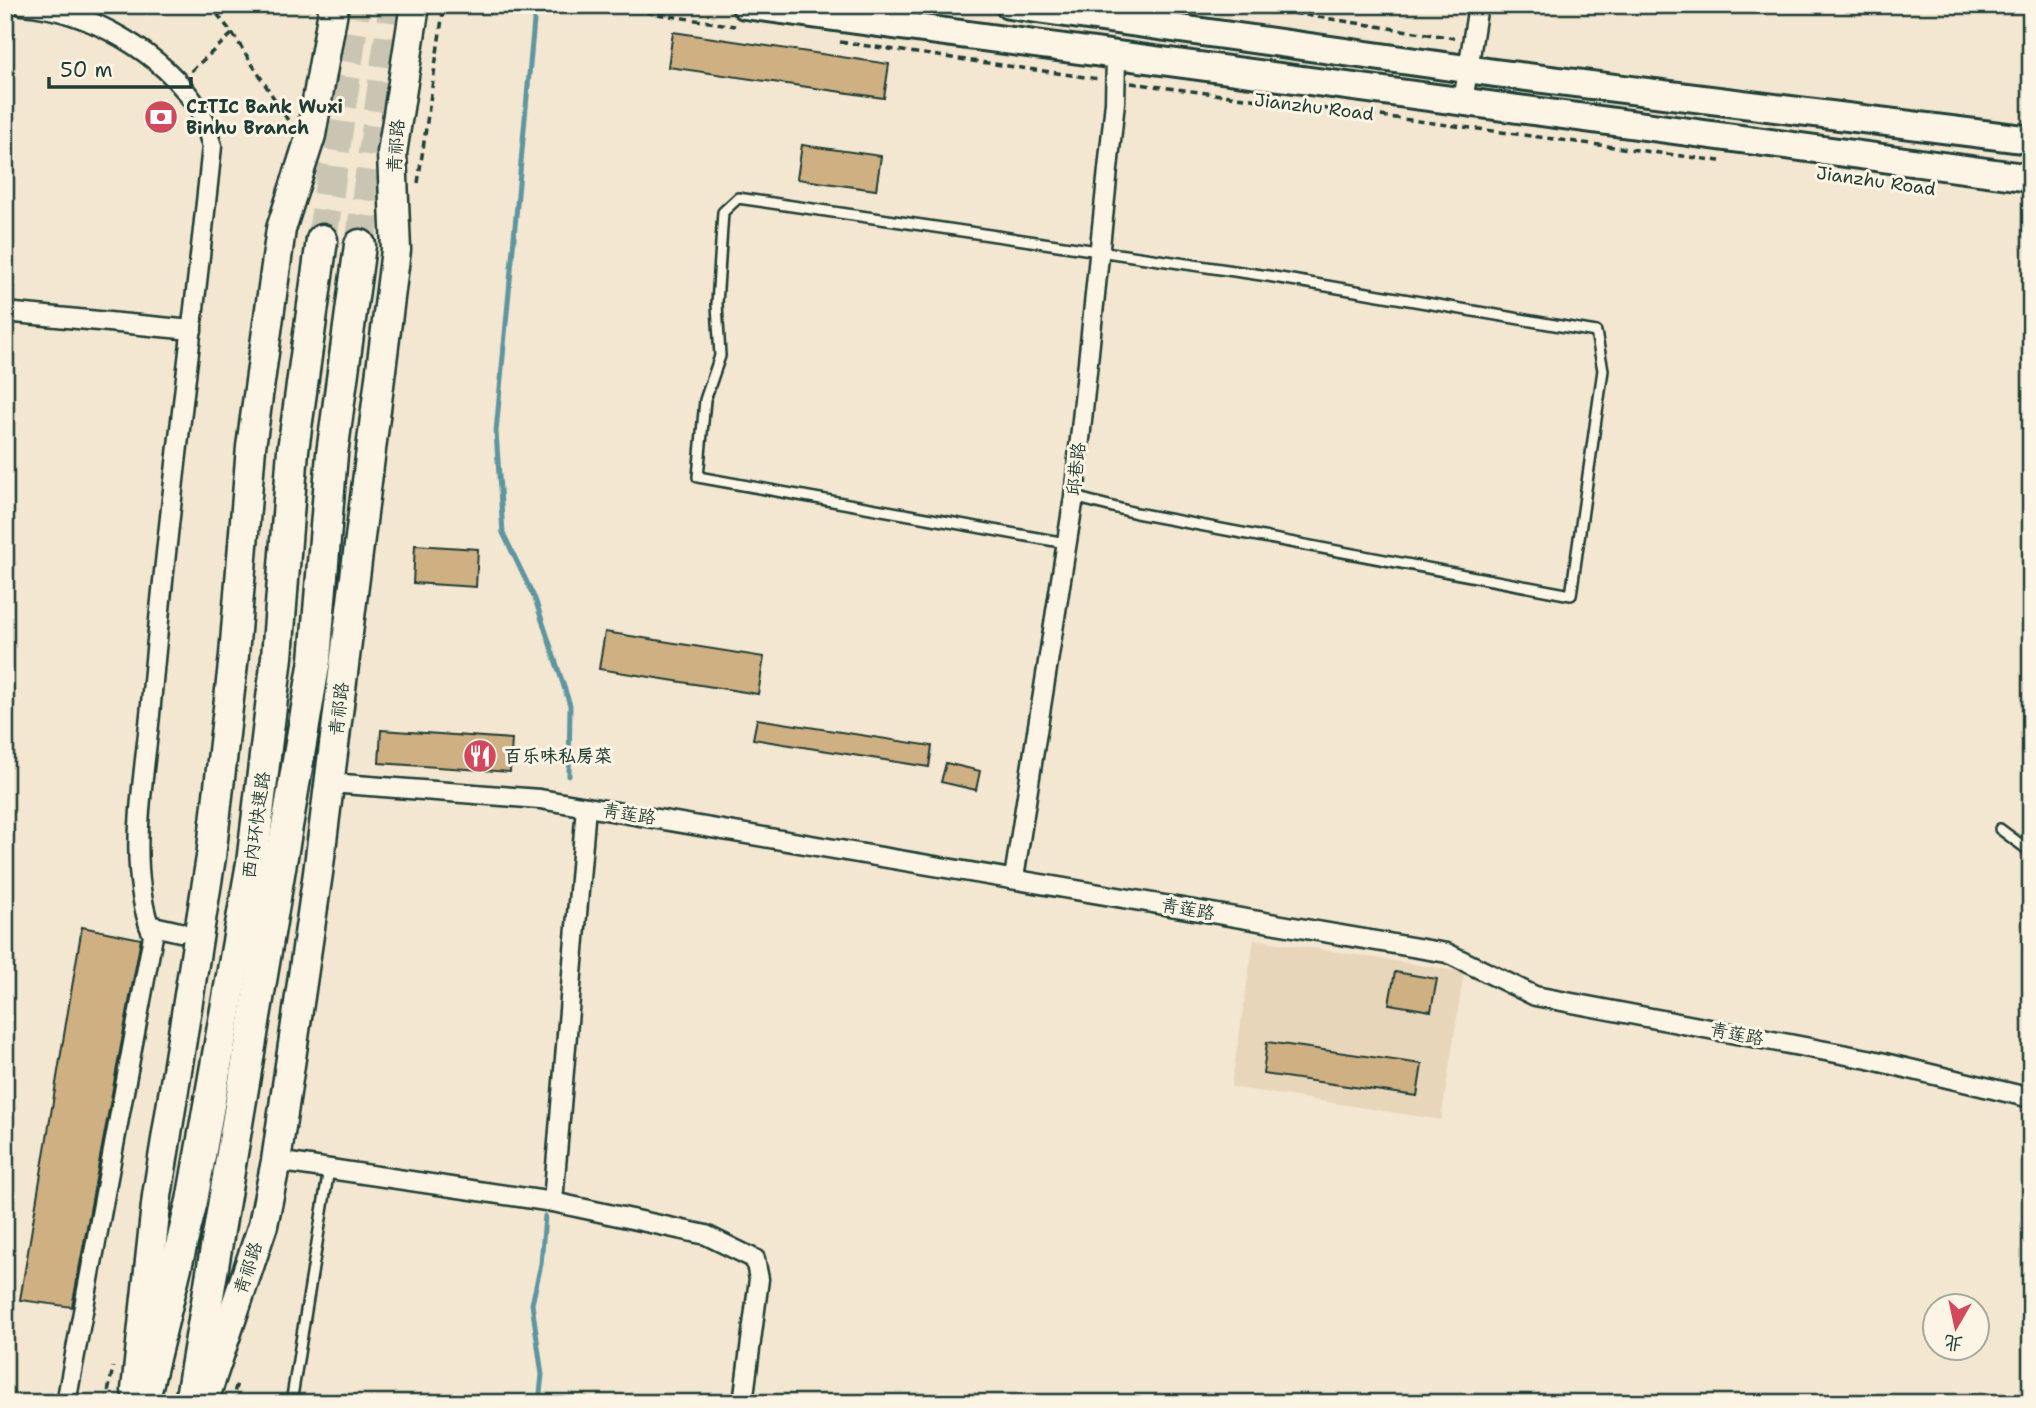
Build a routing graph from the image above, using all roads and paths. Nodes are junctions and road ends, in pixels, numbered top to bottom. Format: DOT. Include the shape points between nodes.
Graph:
graph roads {
  1 [pos="22,5"];
  2 [pos="210,5"];
  3 [pos="334,5"];
  4 [pos="415,5"];
  5 [pos="599,5"];
  6 [pos="1009,5"];
  7 [pos="1478,5"];
  8 [pos="1187,6"];
  9 [pos="746,17"];
  10 [pos="233,34"];
  11 [pos="829,41"];
  12 [pos="1473,43"];
  13 [pos="1116,69"];
  14 [pos="1468,69"];
  15 [pos="177,85"];
  16 [pos="1464,102"];
  17 [pos="289,122"];
  18 [pos="2031,140"];
  19 [pos="1726,162"];
  20 [pos="2031,178"];
  21 [pos="321,240"];
  22 [pos="359,245"];
  23 [pos="1099,251"];
  24 [pos="5,312"];
  25 [pos="192,330"];
  26 [pos="1074,497"];
  27 [pos="1066,543"];
  28 [pos="330,783"];
  29 [pos="586,807"];
  30 [pos="2000,829"];
  31 [pos="2031,852"];
  32 [pos="1014,878"];
  33 [pos="149,925"];
  34 [pos="180,932"];
  35 [pos="2031,1098"];
  36 [pos="276,1161"];
  37 [pos="329,1169"];
  38 [pos="553,1202"];
  39 [pos="66,1403"];
  40 [pos="134,1403"];
  41 [pos="143,1403"];
  42 [pos="190,1403"];
  43 [pos="204,1403"];
  44 [pos="291,1403"];
  45 [pos="743,1403"];
  1 -- 15 [label="street" via="97,23 155,59"];
  2 -- 10 [label="path"];
  3 -- 40 [label="main road" via="311,135 281,229 251,447 211,857 157,1196"];
  4 -- 28 [label="main road, 青祁路" via="392,153 396,250"];
  5 -- 9 [label="path"];
  6 -- 14 [label="main road"];
  7 -- 12 [label="street"];
  8 -- 12 [label="path" via="1292,13"];
  9 -- 13 [label="main road, Jianzhu Road"];
  10 -- 15 [label="path"];
  10 -- 17 [label="path"];
  11 -- 13 [label="path, Jianzhu Road"];
  12 -- 14 [label="street"];
  13 -- 16 [label="main road, Jianzhu Road"];
  13 -- 19 [label="path, Jianzhu Road"];
  13 -- 23 [label="street, 邱巷路"];
  14 -- 16 [label="street"];
  14 -- 18 [label="main road"];
  15 -- 25 [label="street" via="200,111 212,146"];
  16 -- 20 [label="main road, Jianzhu Road"];
  21 -- 41 [label="highway, 西内环快速路" via="293,450 277,657 252,863 192,1201"];
  22 -- 42 [label="highway, 西内环快速路" via="332,454 315,660"];
  23 -- 26 [label="street, 邱巷路"];
  23 -- 26 [label="lane" via="1595,332 1603,370 1571,595 1136,513"];
  23 -- 27 [label="lane" via="738,198 723,212 717,304 720,356 705,400 698,477"];
  24 -- 25 [label="street"];
  25 -- 33 [label="street" via="162,576 139,846 142,902"];
  26 -- 27 [label="street, 邱巷路"];
  27 -- 32 [label="street, 邱巷路"];
  28 -- 29 [label="street, 青莲路"];
  28 -- 36 [label="main road, 青祁路"];
  29 -- 32 [label="street, 青莲路"];
  29 -- 38 [label="street"];
  30 -- 31 [label="lane"];
  32 -- 35 [label="street, 青莲路" via="1447,953 1535,996 1868,1059"];
  33 -- 34 [label="street"];
  33 -- 39 [label="street" via="153,936"];
  36 -- 37 [label="street"];
  36 -- 43 [label="main road, 青祁路" via="263,1225"];
  37 -- 38 [label="street"];
  37 -- 44 [label="lane"];
  38 -- 45 [label="street" via="706,1235 755,1259 759,1279"];
}
